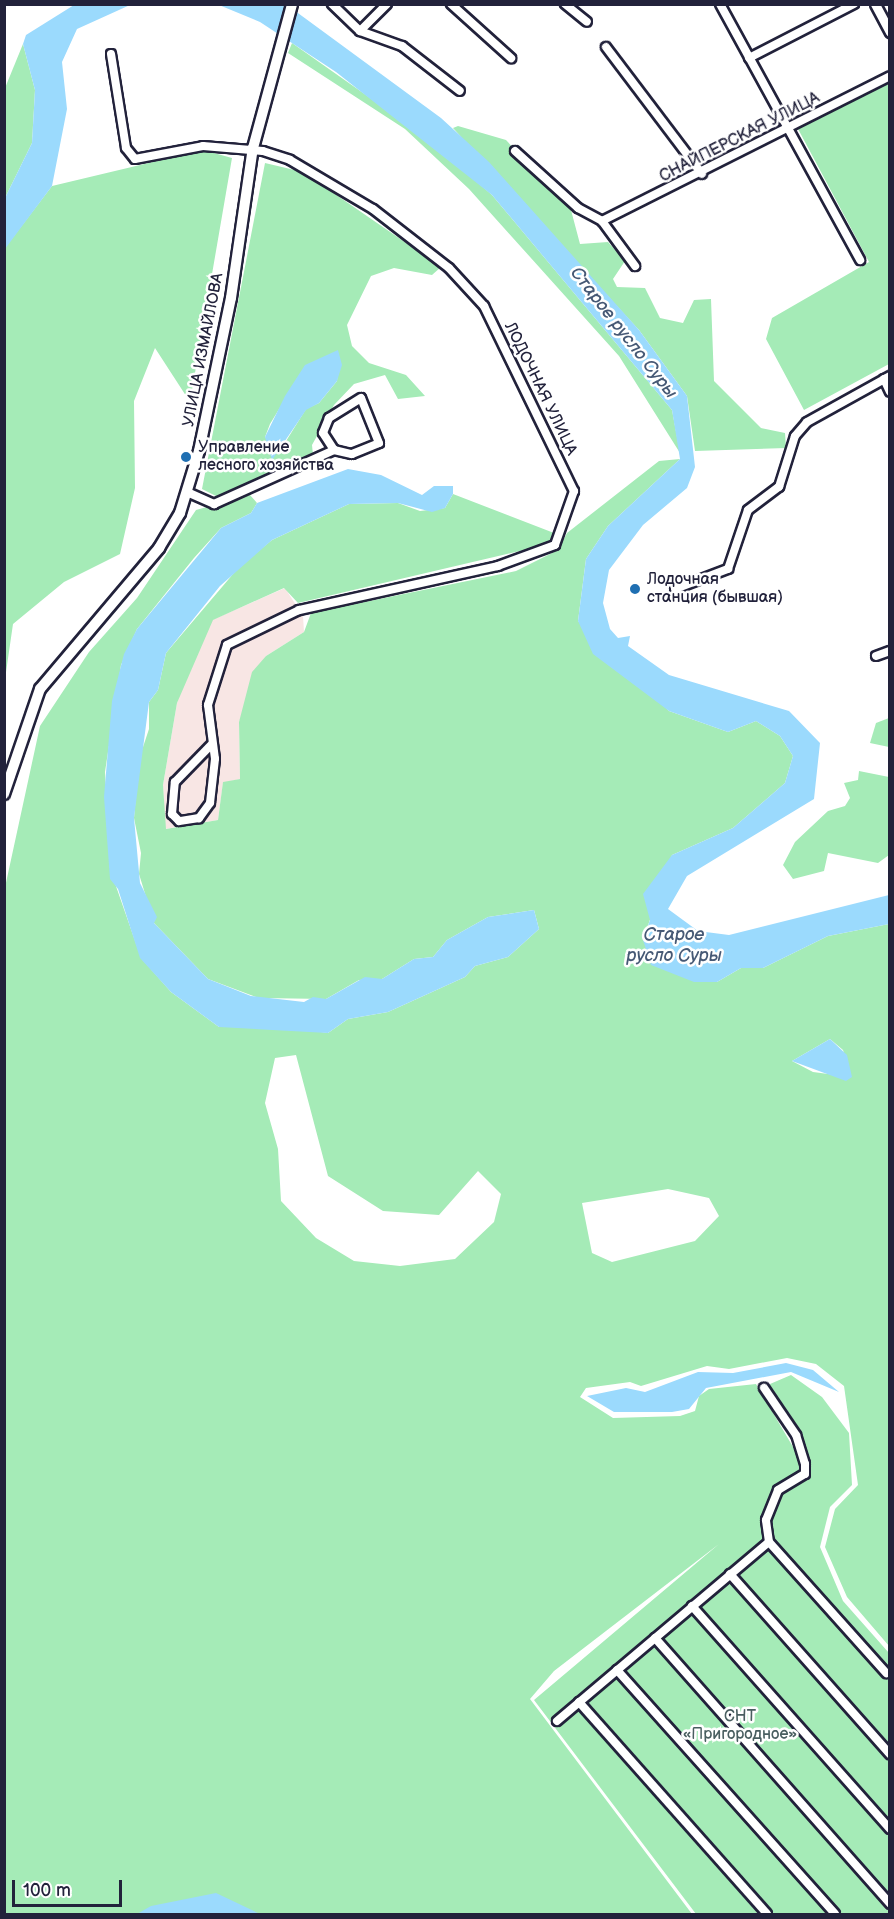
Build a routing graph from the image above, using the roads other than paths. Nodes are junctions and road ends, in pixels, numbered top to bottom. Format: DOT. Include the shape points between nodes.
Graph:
graph roads {
  1 [pos="292,4"];
  2 [pos="332,4"];
  3 [pos="387,4"];
  4 [pos="451,4"];
  5 [pos="565,4"];
  6 [pos="720,4"];
  7 [pos="854,4"];
  8 [pos="875,4"];
  9 [pos="587,22"];
  10 [pos="360,32"];
  11 [pos="890,32"];
  12 [pos="606,47"];
  13 [pos="111,54"];
  14 [pos="511,58"];
  15 [pos="749,58"];
  16 [pos="890,76"];
  17 [pos="460,91"];
  18 [pos="790,127"];
  19 [pos="253,148"];
  20 [pos="515,151"];
  21 [pos="702,174"];
  22 [pos="602,220"];
  23 [pos="860,261"];
  24 [pos="635,266"];
  25 [pos="886,377"];
  26 [pos="890,392"];
  27 [pos="334,450"];
  28 [pos="187,492"];
  29 [pos="675,589"];
  30 [pos="890,651"];
  31 [pos="876,656"];
  32 [pos="211,745"];
  33 [pos="4,794"];
  34 [pos="764,1388"];
  35 [pos="769,1542"];
  36 [pos="730,1574"];
  37 [pos="692,1606"];
  38 [pos="655,1638"];
  39 [pos="617,1670"];
  40 [pos="886,1673"];
  41 [pos="579,1702"];
  42 [pos="557,1721"];
  43 [pos="890,1754"];
  44 [pos="890,1829"];
  45 [pos="890,1904"];
  46 [pos="767,1914"];
  47 [pos="835,1914"];
  1 -- 19 [label="main road, УЛИЦА ИЗМАЙЛОВА"];
  2 -- 10 [label="street"];
  3 -- 10 [label="street"];
  4 -- 14 [label="street"];
  5 -- 9 [label="street"];
  6 -- 15 [label="street"];
  7 -- 15 [label="street"];
  8 -- 11 [label="street"];
  10 -- 17 [label="street" via="402,46"];
  12 -- 21 [label="street"];
  13 -- 19 [label="street, ЛОДОЧНАЯ УЛИЦА" via="126,148 135,159 203,146"];
  15 -- 18 [label="street"];
  16 -- 18 [label="street, СНАЙПЕРСКАЯ УЛИЦА"];
  18 -- 21 [label="street, СНАЙПЕРСКАЯ УЛИЦА"];
  18 -- 23 [label="street"];
  19 -- 28 [label="main road, УЛИЦА ИЗМАЙЛОВА" via="231,298"];
  19 -- 32 [label="street, ЛОДОЧНАЯ УЛИЦА" via="290,160 373,209 456,275 484,306 574,491 555,545 498,566 299,610 227,645 208,705"];
  20 -- 22 [label="street" via="578,208"];
  21 -- 22 [label="street, СНАЙПЕРСКАЯ УЛИЦА"];
  22 -- 24 [label="street"];
  25 -- 26 [label="street"];
  25 -- 29 [label="street" via="807,422 795,436 779,487 748,510 728,569"];
  27 -- 27 [label="street" via="352,454 379,442 361,398 330,418 323,433"];
  27 -- 28 [label="street" via="214,504"];
  28 -- 33 [label="main road, УЛИЦА ИЗМАЙЛОВА" via="159,548 40,689"];
  30 -- 31 [label="street"];
  32 -- 32 [label="street, ЛОДОЧНАЯ УЛИЦА" via="210,803 199,818 179,821 172,814 175,782"];
  34 -- 35 [label="street" via="796,1435 805,1464 805,1474 778,1490 766,1520"];
  35 -- 36 [label="street"];
  35 -- 40 [label="street"];
  36 -- 37 [label="street"];
  36 -- 43 [label="street"];
  37 -- 38 [label="street"];
  37 -- 44 [label="street"];
  38 -- 39 [label="street"];
  38 -- 45 [label="street"];
  39 -- 41 [label="street"];
  39 -- 47 [label="street"];
  41 -- 42 [label="street"];
  41 -- 46 [label="street"];
}
